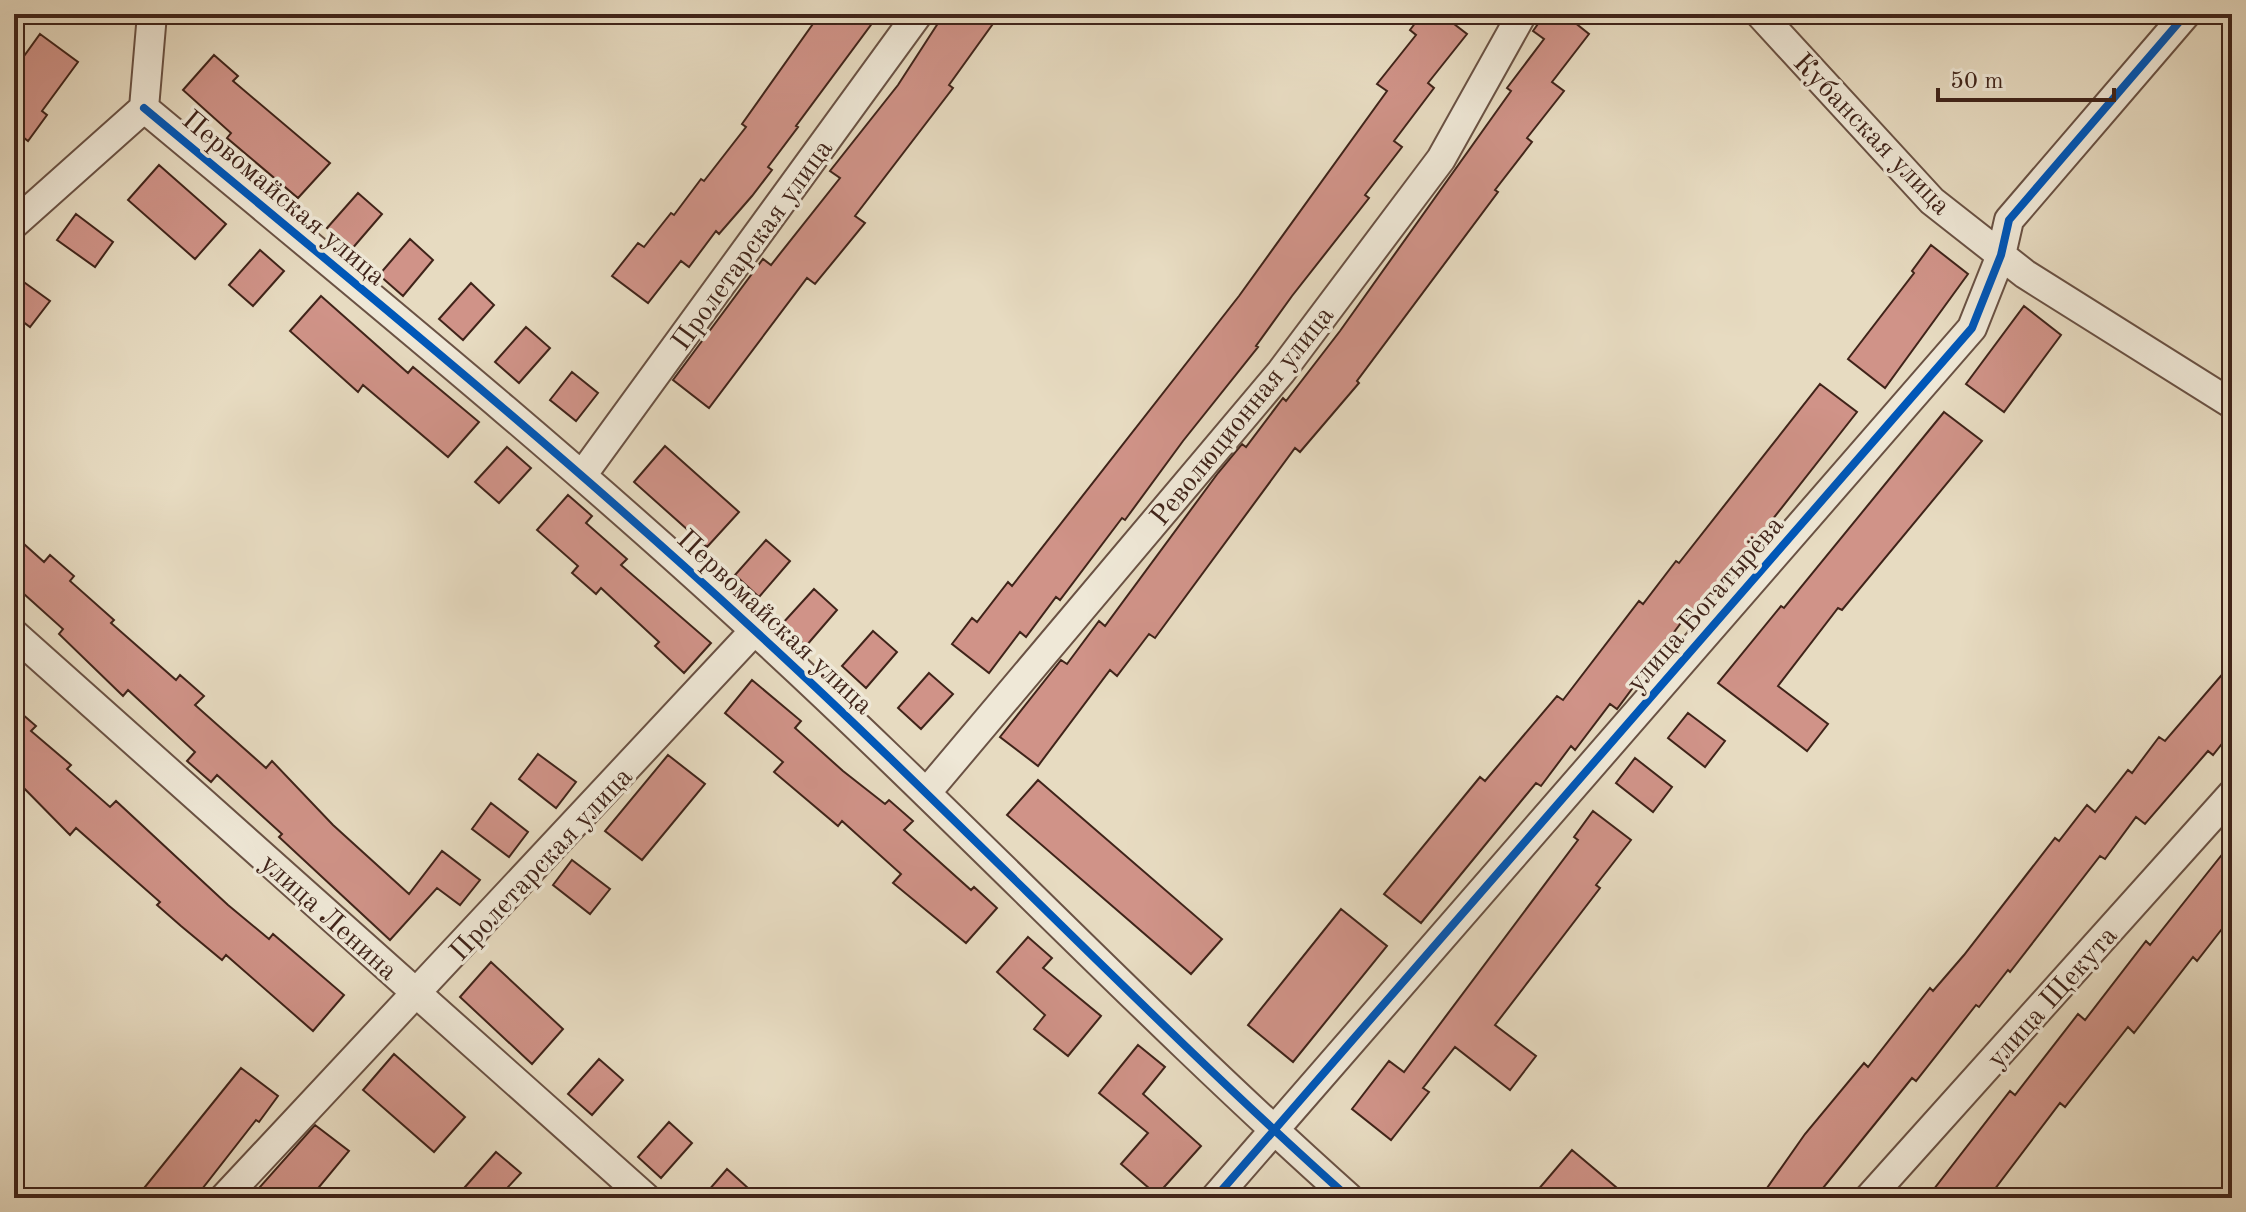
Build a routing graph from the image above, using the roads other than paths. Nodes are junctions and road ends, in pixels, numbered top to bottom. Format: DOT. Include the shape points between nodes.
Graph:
graph roads {
  1 [pos="152,14"];
  2 [pos="918,14"];
  3 [pos="1522,14"];
  4 [pos="1760,14"];
  5 [pos="2186,14"];
  6 [pos="144,108"];
  7 [pos="14,224"];
  8 [pos="2001,255"];
  9 [pos="2232,404"];
  10 [pos="583,474"];
  11 [pos="755,630"];
  12 [pos="14,634"];
  13 [pos="927,792"];
  14 [pos="2232,794"];
  15 [pos="418,994"];
  16 [pos="1275,1132"];
  17 [pos="224,1198"];
  18 [pos="646,1198"];
  19 [pos="1215,1198"];
  20 [pos="1349,1198"];
  21 [pos="1869,1198"];
  1 -- 6 [label="street"];
  2 -- 10 [label="street, Пролетарская улица"];
  3 -- 13 [label="street, Революционная улица" via="1441,159 1281,372"];
  4 -- 8 [label="street, Кубанская улица" via="1932,201"];
  5 -- 8 [label="street, улица Богатырёва" via="2009,220"];
  6 -- 7 [label="street"];
  6 -- 10 [label="street, Первомайская улица"];
  8 -- 9 [label="street, Кубанская улица"];
  8 -- 16 [label="street, улица Богатырёва" via="1972,328"];
  10 -- 11 [label="street, Первомайская улица"];
  11 -- 13 [label="street, Первомайская улица"];
  11 -- 15 [label="street, Пролетарская улица"];
  12 -- 15 [label="street, улица Ленина"];
  13 -- 16 [label="street, Первомайская улица"];
  14 -- 21 [label="street, улица Щекута"];
  15 -- 17 [label="street, Пролетарская улица"];
  15 -- 18 [label="street, улица Ленина"];
  16 -- 19 [label="street, улица Богатырёва"];
  16 -- 20 [label="street, Первомайская улица"];
}
